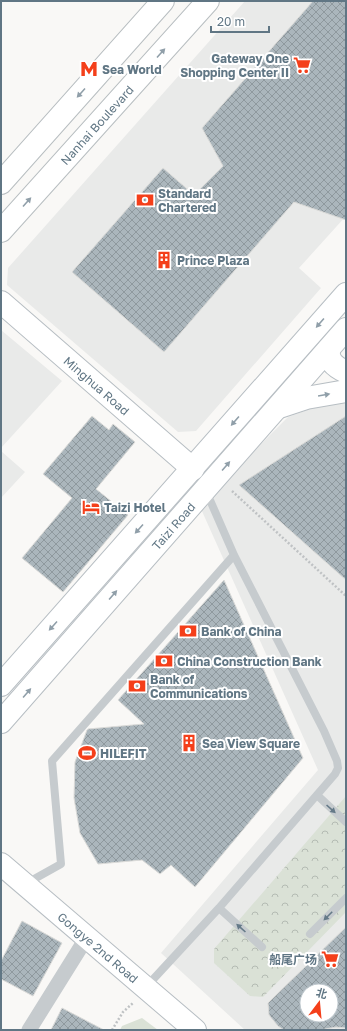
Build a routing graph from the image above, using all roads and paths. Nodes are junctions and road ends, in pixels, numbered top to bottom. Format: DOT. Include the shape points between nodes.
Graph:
graph roads {
  1 [pos="163,1"];
  2 [pos="208,1"];
  3 [pos="1,183"];
  4 [pos="1,231"];
  5 [pos="346,294"];
  6 [pos="1,302"];
  7 [pos="346,329"];
  8 [pos="329,348"];
  9 [pos="346,372"];
  10 [pos="346,391"];
  11 [pos="276,409"];
  12 [pos="193,469"];
  13 [pos="205,490"];
  14 [pos="232,490"];
  15 [pos="234,555"];
  16 [pos="346,596"];
  17 [pos="1,685"];
  18 [pos="1,722"];
  19 [pos="317,796"];
  20 [pos="346,822"];
  21 [pos="1,864"];
  22 [pos="25,885"];
  23 [pos="346,898"];
  24 [pos="219,908"];
  25 [pos="310,934"];
  26 [pos="87,937"];
  27 [pos="262,947"];
  28 [pos="146,988"];
  29 [pos="29,1030"];
  30 [pos="112,1030"];
  31 [pos="195,1030"];
  1 -- 3 [label="main road, one-way"];
  4 -- 2 [label="main road, Nanhai Boulevard, one-way"];
  5 -- 12 [label="main road, Taizi Road, one-way"];
  6 -- 12 [label="main road, Minghua Road"];
  7 -- 8 [label="main road, Taizi Road"];
  8 -- 9 [label="main road" via="331,362"];
  8 -- 11 [label="main road, Taizi Road"];
  11 -- 10 [label="main road, one-way" via="299,400"];
  13 -- 11 [label="main road, Taizi Road, one-way"];
  12 -- 17 [label="main road, Taizi Road, one-way"];
  13 -- 15 [label="lane"];
  18 -- 13 [label="main road, Taizi Road, one-way"];
  14 -- 16 [label="path"];
  15 -- 19 [label="lane" via="337,761 338,768 335,774"];
  15 -- 22 [label="lane" via="52,761 61,864"];
  19 -- 20 [label="lane, one-way"];
  19 -- 24 [label="lane"];
  21 -- 22 [label="main road, Gongye 2nd Road"];
  22 -- 26 [label="main road, Gongye 2nd Road"];
  23 -- 25 [label="lane, one-way"];
  27 -- 24 [label="lane, one-way"];
  24 -- 28 [label="lane"];
  26 -- 28 [label="main road, Gongye 2nd Road"];
  26 -- 29 [label="street"];
  28 -- 30 [label="path" via="123,1012"];
  28 -- 31 [label="main road, Gongye 2nd Road"];
}
